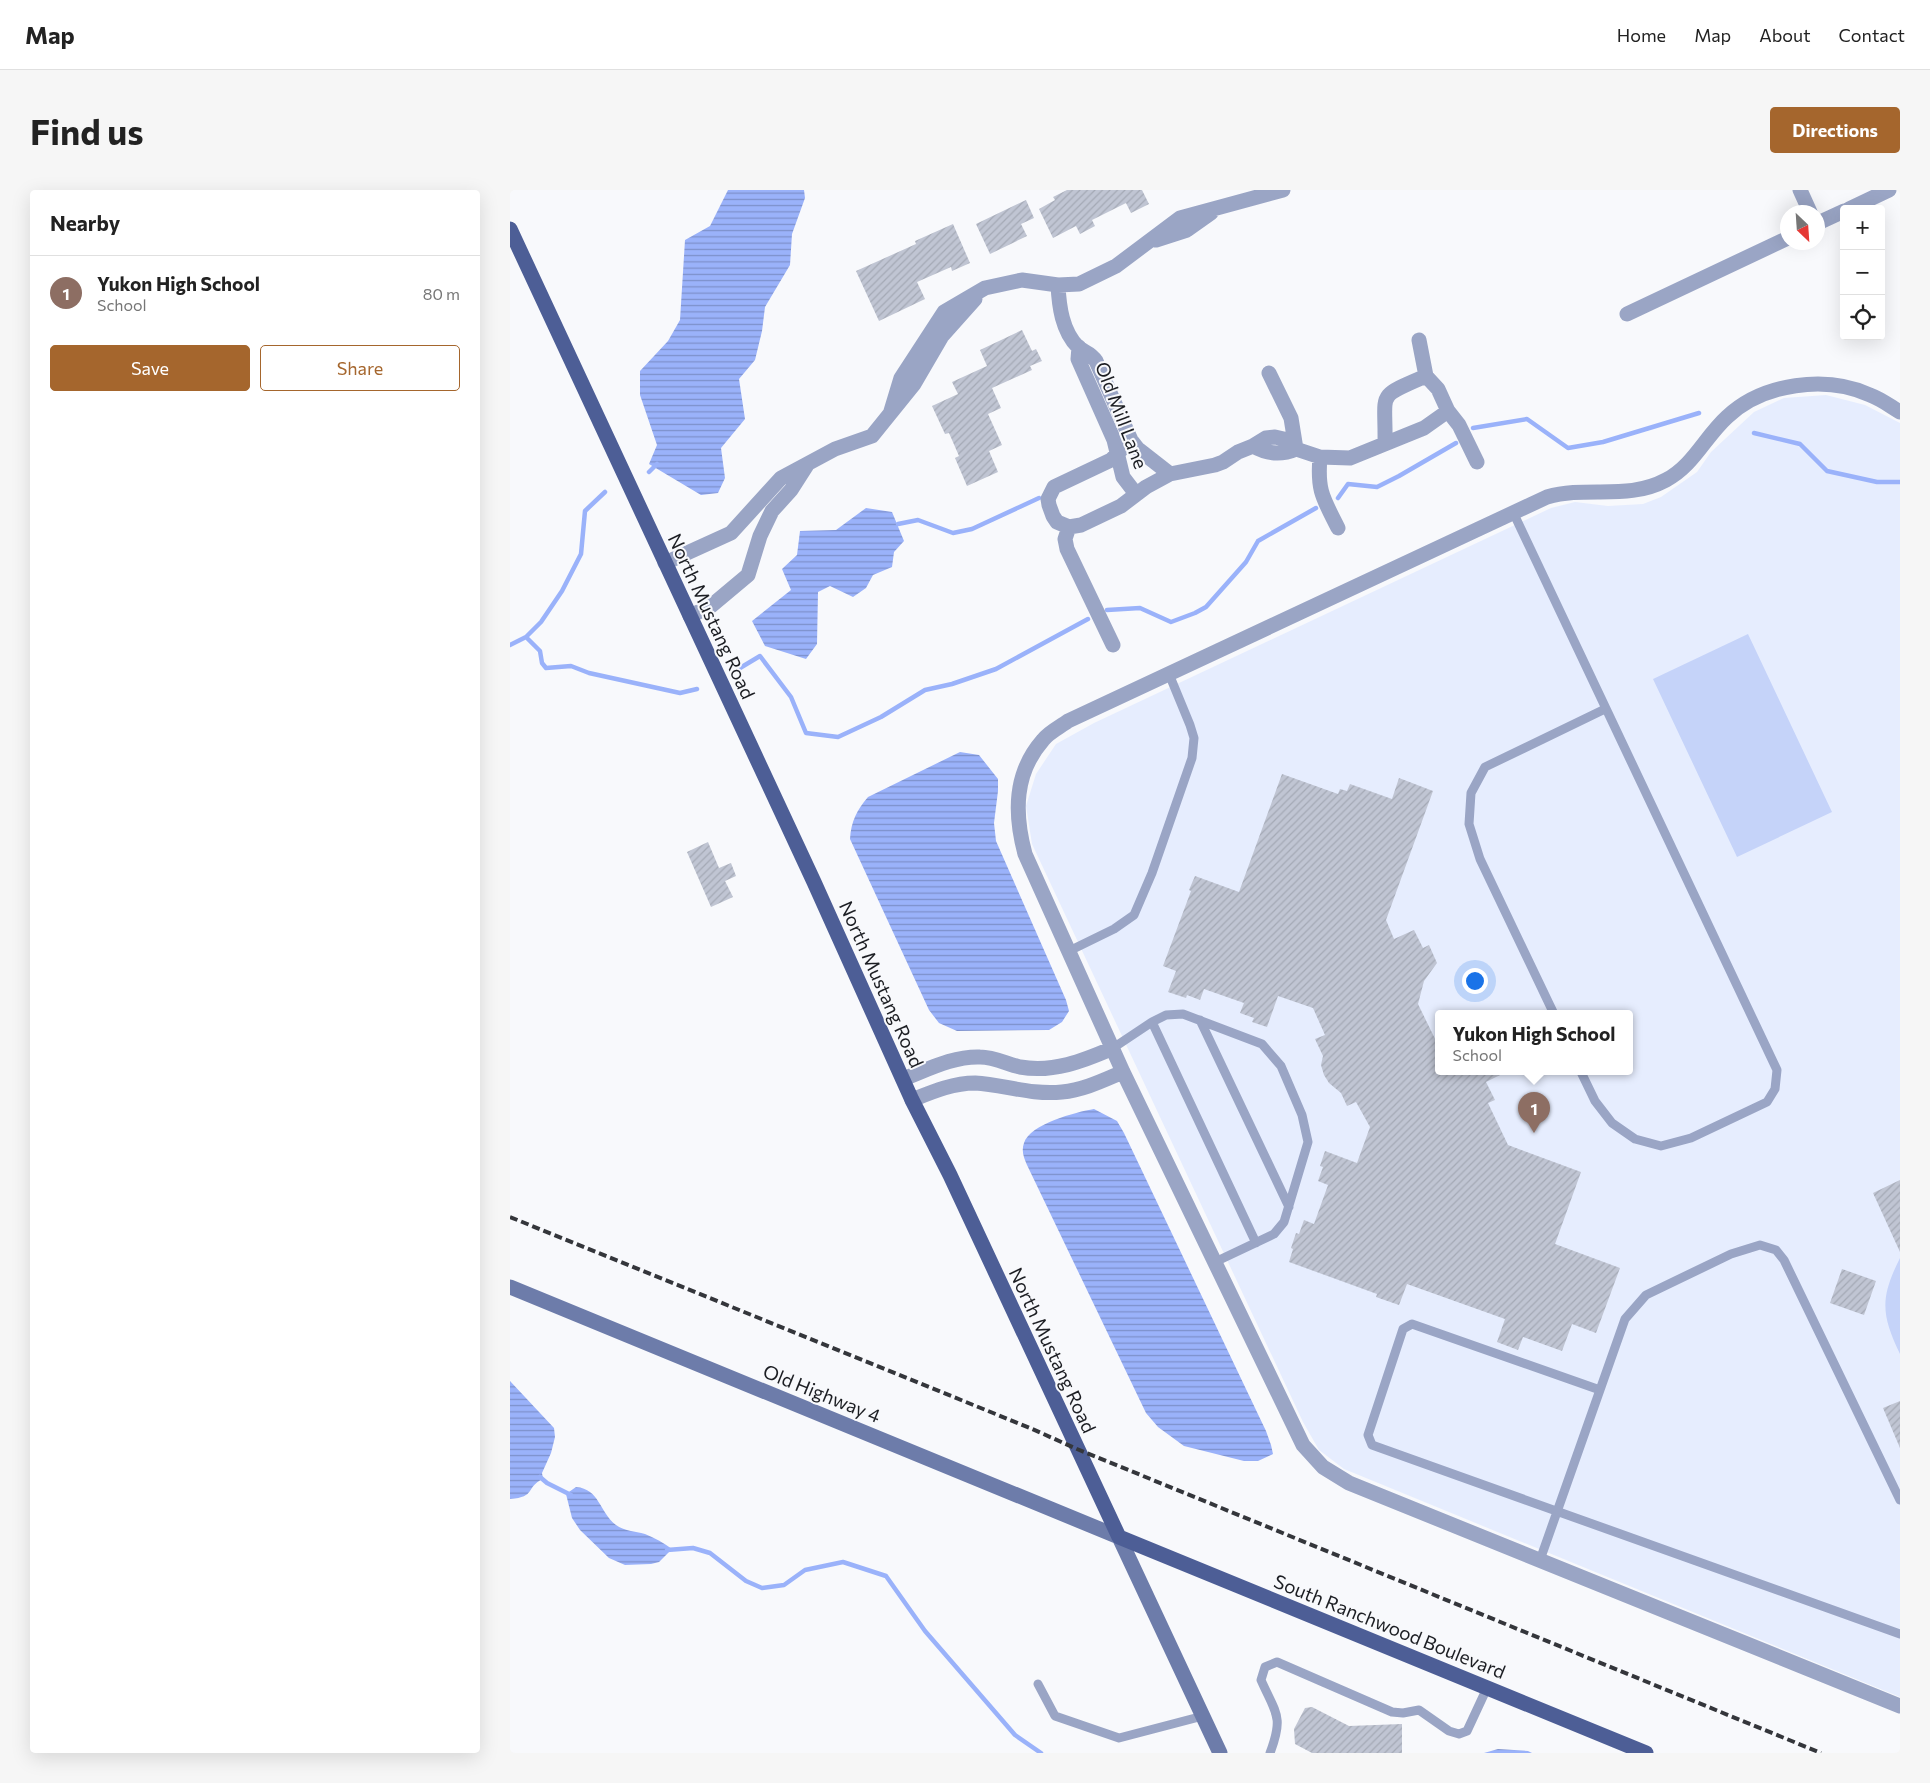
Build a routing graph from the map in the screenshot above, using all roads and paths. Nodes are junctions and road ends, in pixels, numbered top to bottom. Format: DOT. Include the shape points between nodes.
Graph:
graph roads {
  1 [pos="1283,190"];
  2 [pos="1800,190"];
  3 [pos="1889,190"];
  4 [pos="1807,205"];
  5 [pos="1857,205"];
  6 [pos="1840,213"];
  7 [pos="1825,220"];
  8 [pos="510,230"];
  9 [pos="1780,242"];
  10 [pos="1058,285"];
  11 [pos="1627,314"];
  12 [pos="1419,340"];
  13 [pos="1079,347"];
  14 [pos="1269,374"];
  15 [pos="1426,376"];
  16 [pos="1448,411"];
  17 [pos="1900,412"];
  18 [pos="1131,440"];
  19 [pos="1385,443"];
  20 [pos="1296,449"];
  21 [pos="1118,455"];
  22 [pos="1320,457"];
  23 [pos="808,462"];
  24 [pos="1477,462"];
  25 [pos="1170,474"];
  26 [pos="1136,494"];
  27 [pos="1513,512"];
  28 [pos="750,514"];
  29 [pos="765,526"];
  30 [pos="1069,527"];
  31 [pos="1338,528"];
  32 [pos="665,563"];
  33 [pos="690,616"];
  34 [pos="1113,645"];
  35 [pos="1169,674"];
  36 [pos="1605,709"];
  37 [pos="1069,951"];
  38 [pos="1552,1010"];
  39 [pos="1200,1020"];
  40 [pos="1152,1022"];
  41 [pos="1112,1048"];
  42 [pos="1123,1072"];
  43 [pos="1582,1075"];
  44 [pos="903,1079"];
  45 [pos="912,1100"];
  46 [pos="1289,1207"];
  47 [pos="1256,1243"];
  48 [pos="1215,1262"];
  49 [pos="510,1287"];
  50 [pos="1600,1390"];
  51 [pos="1900,1500"];
  52 [pos="1556,1512"];
  53 [pos="1119,1537"];
  54 [pos="1540,1560"];
  55 [pos="1900,1634"];
  56 [pos="1038,1684"];
  57 [pos="1487,1688"];
  58 [pos="1900,1706"];
  59 [pos="1203,1716"];
  60 [pos="1220,1753"];
  61 [pos="1270,1753"];
  62 [pos="1646,1753"];
  1 -- 10 [label="street" via="1180,218 1116,266 1079,284"];
  2 -- 4 [label="street"];
  3 -- 5 [label="street"];
  6 -- 7 [label="street"];
  8 -- 32 [label="main road, North Mustang Road"];
  9 -- 11 [label="street"];
  10 -- 13 [label="street, Old Mill Lane" via="1063,320"];
  10 -- 23 [label="street" via="1022,280 985,288 944,312 926,351 901,378 891,411 872,436"];
  12 -- 15 [label="street"];
  13 -- 18 [label="street, Old Mill Lane" via="1091,353 1096,361"];
  13 -- 21 [label="street, Old Mill Lane" via="1078,359"];
  14 -- 20 [label="street" via="1291,418"];
  15 -- 16 [label="street" via="1438,389"];
  15 -- 19 [label="street" via="1394,390 1386,398"];
  16 -- 19 [label="street" via="1424,428"];
  16 -- 24 [label="street" via="1459,425"];
  17 -- 27 [label="street" via="1869,394 1836,385 1784,389 1762,395 1726,417 1691,460 1667,480 1632,491 1562,493"];
  18 -- 21 [label="street"];
  18 -- 25 [label="street, Old Mill Lane"];
  19 -- 22 [label="street" via="1350,458"];
  20 -- 22 [label="street"];
  20 -- 25 [label="street" via="1288,440 1266,438 1223,462"];
  21 -- 26 [label="street, Old Mill Lane" via="1123,477"];
  21 -- 30 [label="street" via="1054,487 1048,499 1050,510 1057,522"];
  22 -- 31 [label="street" via="1321,494"];
  23 -- 28 [label="street" via="781,478"];
  23 -- 29 [label="street" via="791,490 772,510"];
  25 -- 26 [label="street"];
  26 -- 30 [label="street" via="1115,510"];
  27 -- 35 [label="street"];
  27 -- 36 [label="lane"];
  28 -- 29 [label="street"];
  28 -- 32 [label="street" via="731,533"];
  29 -- 33 [label="street" via="748,575 711,606"];
  30 -- 34 [label="street" via="1065,539 1067,549"];
  32 -- 33 [label="main road, North Mustang Road"];
  33 -- 44 [label="main road, North Mustang Road"];
  35 -- 37 [label="lane" via="1194,738 1192,758 1152,873 1134,915 1114,929"];
  35 -- 37 [label="street" via="1068,721 1044,738 1026,764 1020,788 1019,832 1025,854"];
  36 -- 38 [label="lane" via="1485,767 1471,793 1469,824 1480,859"];
  36 -- 43 [label="lane" via="1777,1070 1775,1089 1767,1102 1691,1138 1661,1146 1635,1139 1612,1124 1595,1101"];
  37 -- 41 [label="street"];
  39 -- 40 [label="lane" via="1183,1014 1166,1015"];
  39 -- 46 [label="lane"];
  39 -- 46 [label="lane" via="1262,1044 1281,1066 1302,1115 1308,1142"];
  40 -- 41 [label="lane"];
  40 -- 47 [label="lane"];
  41 -- 42 [label="street"];
  41 -- 44 [label="street" via="1078,1063 1050,1067 1021,1067 980,1057 962,1058"];
  42 -- 45 [label="street" via="1090,1086 1062,1092 1030,1093 974,1083 950,1086"];
  42 -- 48 [label="street"];
  44 -- 45 [label="main road, North Mustang Road"];
  45 -- 53 [label="main road, North Mustang Road"];
  46 -- 47 [label="lane" via="1284,1222 1274,1234"];
  47 -- 48 [label="lane"];
  48 -- 54 [label="street" via="1303,1445 1323,1467 1349,1483"];
  49 -- 53 [label="main road, Old Highway 4"];
  50 -- 51 [label="lane" via="1625,1319 1646,1294 1731,1254 1760,1245 1776,1250 1784,1260"];
  50 -- 52 [label="lane"];
  50 -- 52 [label="lane" via="1412,1324 1403,1328 1368,1435 1372,1445"];
  52 -- 54 [label="lane"];
  52 -- 55 [label="lane"];
  53 -- 57 [label="main road, South Ranchwood Boulevard"];
  53 -- 59 [label="main road, North Mustang Road"];
  54 -- 58 [label="street"];
  56 -- 59 [label="lane" via="1055,1716 1119,1738"];
  57 -- 61 [label="lane" via="1467,1731 1459,1734 1449,1731 1419,1710 1392,1712 1277,1662 1265,1667 1261,1680 1278,1718 1278,1732"];
  57 -- 62 [label="main road, South Ranchwood Boulevard"];
  59 -- 60 [label="main road, North Mustang Road"];
}
